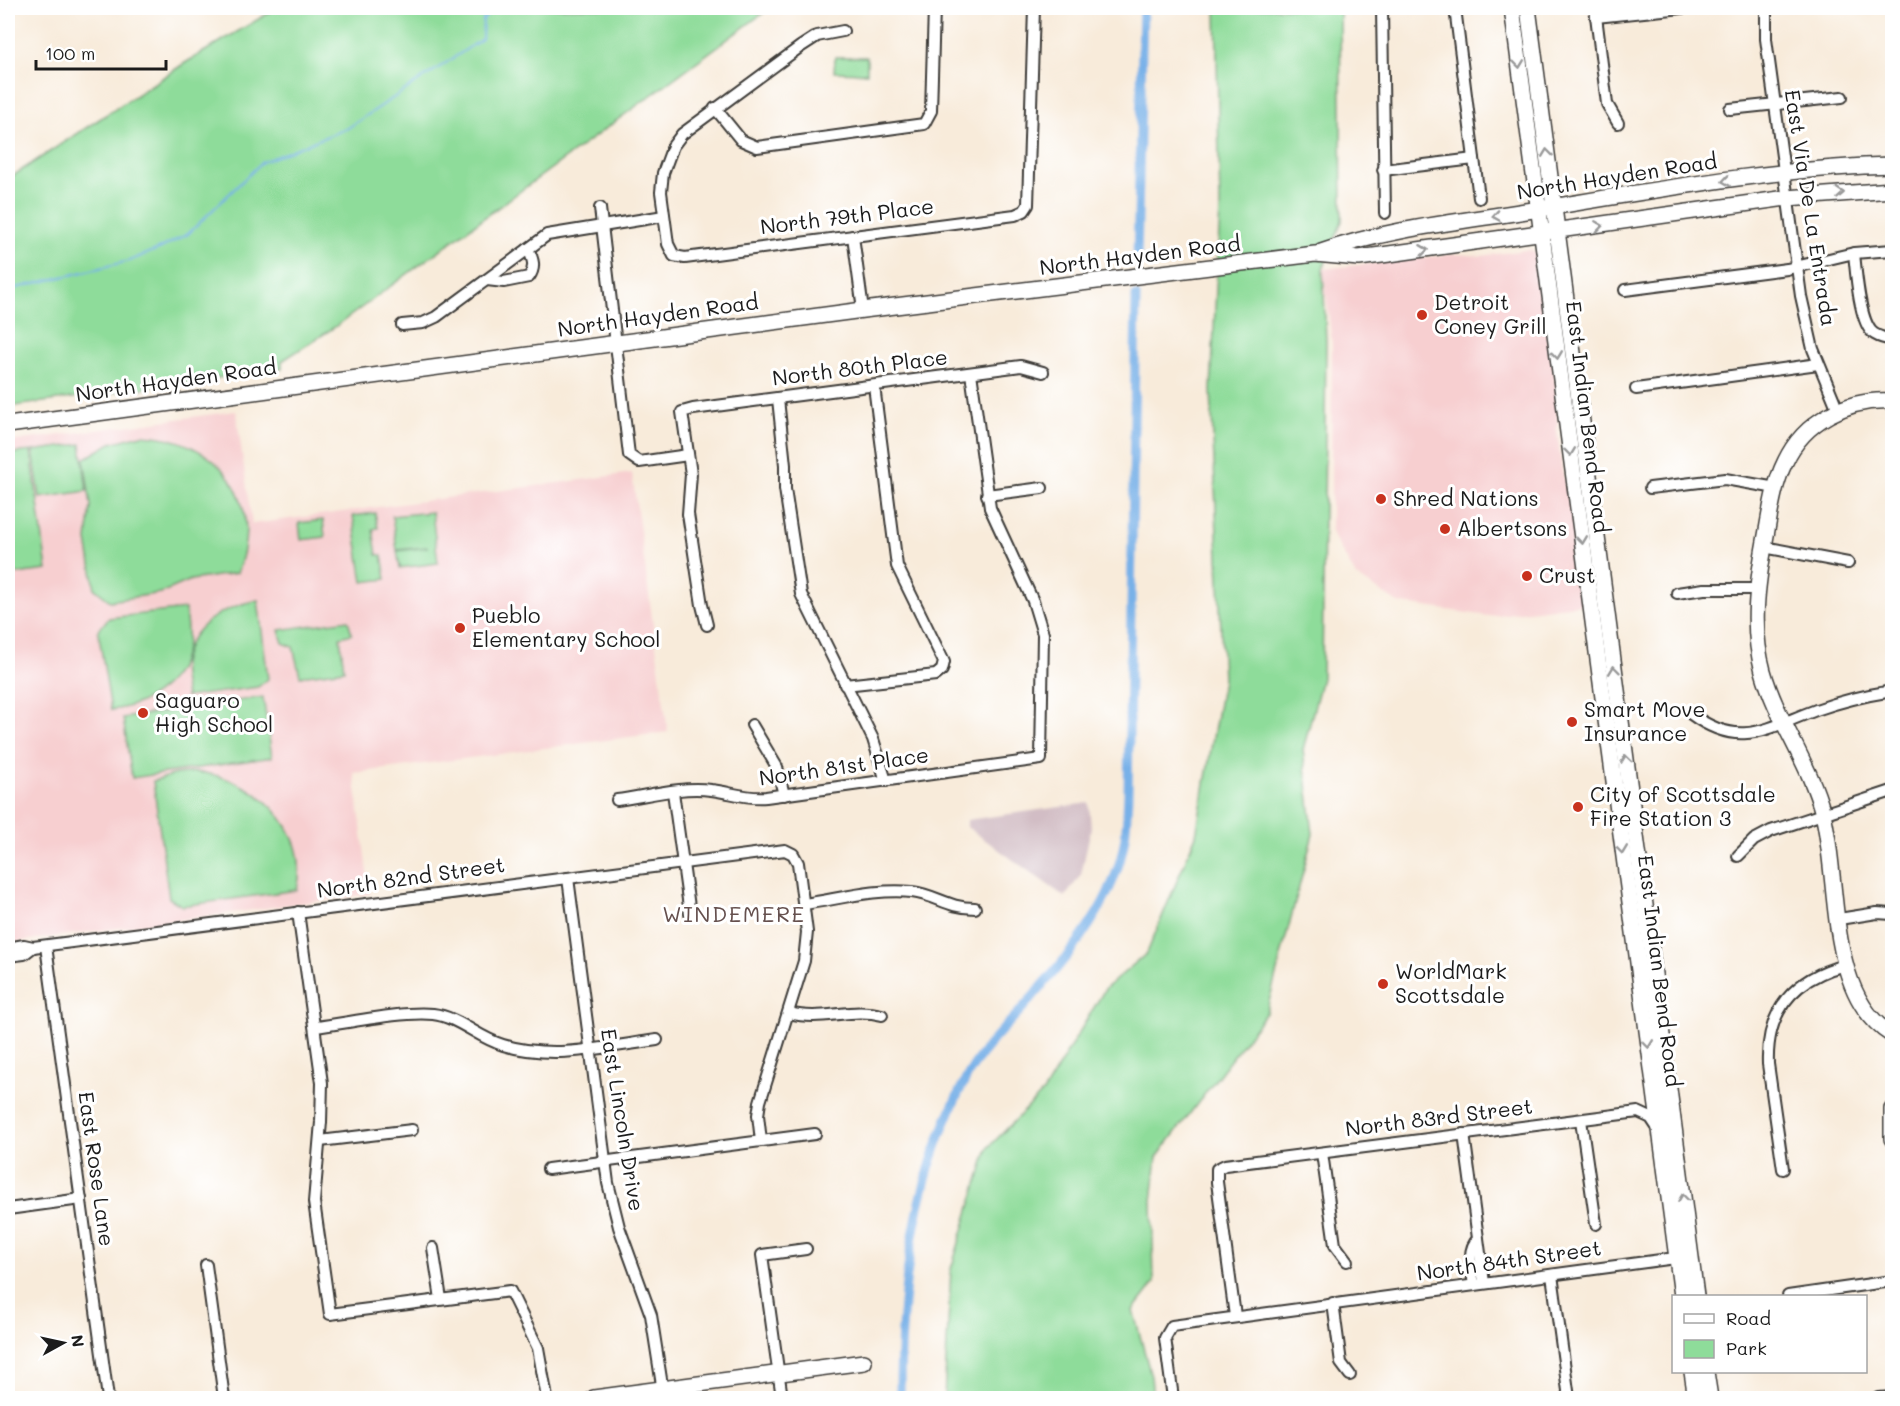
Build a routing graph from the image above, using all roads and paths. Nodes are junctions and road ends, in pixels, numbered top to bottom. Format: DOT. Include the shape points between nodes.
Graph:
graph roads {
  1 [pos="934,8"];
  2 [pos="1034,8"];
  3 [pos="1382,8"];
  4 [pos="1455,8"];
  5 [pos="1512,8"];
  6 [pos="1528,8"];
  7 [pos="1682,8"];
  8 [pos="1766,8"];
  9 [pos="1596,12"];
  10 [pos="843,31"];
  11 [pos="1842,96"];
  12 [pos="1774,103"];
  13 [pos="715,108"];
  14 [pos="1730,109"];
  15 [pos="1618,123"];
  16 [pos="1474,159"];
  17 [pos="1893,165"];
  18 [pos="1383,170"];
  19 [pos="1784,173"];
  20 [pos="1893,190"];
  21 [pos="1479,198"];
  22 [pos="1787,198"];
  23 [pos="1554,207"];
  24 [pos="600,208"];
  25 [pos="1538,209"];
  26 [pos="1385,213"];
  27 [pos="664,216"];
  28 [pos="602,225"];
  29 [pos="1558,232"];
  30 [pos="1542,235"];
  31 [pos="853,236"];
  32 [pos="528,249"];
  33 [pos="1893,250"];
  34 [pos="1854,253"];
  35 [pos="1315,254"];
  36 [pos="1797,267"];
  37 [pos="486,280"];
  38 [pos="1625,290"];
  39 [pos="863,310"];
  40 [pos="402,326"];
  41 [pos="1893,340"];
  42 [pos="615,343"];
  43 [pos="1818,364"];
  44 [pos="1042,372"];
  45 [pos="971,373"];
  46 [pos="874,386"];
  47 [pos="1636,389"];
  48 [pos="778,399"];
  49 [pos="1893,401"];
  50 [pos="1838,410"];
  51 [pos="8,425"];
  52 [pos="688,455"];
  53 [pos="1041,488"];
  54 [pos="1650,488"];
  55 [pos="1776,489"];
  56 [pos="987,495"];
  57 [pos="1764,547"];
  58 [pos="1848,563"];
  59 [pos="1757,589"];
  60 [pos="1677,593"];
  61 [pos="707,625"];
  62 [pos="845,685"];
  63 [pos="1893,691"];
  64 [pos="1691,714"];
  65 [pos="1785,723"];
  66 [pos="752,725"];
  67 [pos="886,781"];
  68 [pos="1893,791"];
  69 [pos="673,792"];
  70 [pos="784,795"];
  71 [pos="617,800"];
  72 [pos="1822,813"];
  73 [pos="1738,856"];
  74 [pos="683,864"];
  75 [pos="568,878"];
  76 [pos="804,904"];
  77 [pos="975,908"];
  78 [pos="298,912"];
  79 [pos="690,914"];
  80 [pos="1893,914"];
  81 [pos="1839,919"];
  82 [pos="46,945"];
  83 [pos="33,947"];
  84 [pos="8,948"];
  85 [pos="8,956"];
  86 [pos="1845,965"];
  87 [pos="790,1012"];
  88 [pos="882,1015"];
  89 [pos="315,1027"];
  90 [pos="1893,1035"];
  91 [pos="657,1040"];
  92 [pos="590,1049"];
  93 [pos="1893,1109"];
  94 [pos="1581,1120"];
  95 [pos="412,1130"];
  96 [pos="1659,1130"];
  97 [pos="814,1134"];
  98 [pos="1464,1134"];
  99 [pos="1893,1139"];
  100 [pos="320,1141"];
  101 [pos="761,1141"];
  102 [pos="1322,1153"];
  103 [pos="605,1162"];
  104 [pos="548,1169"];
  105 [pos="1783,1169"];
  106 [pos="81,1200"];
  107 [pos="8,1209"];
  108 [pos="1596,1224"];
  109 [pos="433,1248"];
  110 [pos="806,1249"];
  111 [pos="1684,1257"];
  112 [pos="1347,1261"];
  113 [pos="206,1265"];
  114 [pos="1552,1275"];
  115 [pos="1893,1281"];
  116 [pos="1479,1284"];
  117 [pos="1682,1295"];
  118 [pos="1696,1295"];
  119 [pos="1795,1295"];
  120 [pos="441,1299"];
  121 [pos="1333,1303"];
  122 [pos="1235,1316"];
  123 [pos="864,1362"];
  124 [pos="779,1373"];
  125 [pos="1692,1373"];
  126 [pos="1706,1373"];
  127 [pos="1350,1375"];
  128 [pos="664,1394"];
  129 [pos="1893,1397"];
  130 [pos="108,1398"];
  131 [pos="224,1398"];
  132 [pos="547,1398"];
  133 [pos="594,1398"];
  134 [pos="782,1398"];
  135 [pos="1173,1398"];
  136 [pos="1569,1398"];
  137 [pos="1696,1398"];
  138 [pos="1710,1398"];
  139 [pos="1878,1398"];
  1 -- 13 [label="street" via="931,111 928,121 917,127 757,147 741,140"];
  2 -- 31 [label="street, North 79th Place" via="1028,205 1024,211"];
  3 -- 18 [label="street"];
  4 -- 16 [label="street"];
  5 -- 25 [label="main road, East Indian Bend Road, one-way"];
  23 -- 6 [label="main road, East Indian Bend Road, one-way"];
  7 -- 9 [label="street"];
  8 -- 12 [label="street, East Via De La Entrada"];
  9 -- 15 [label="street" via="1607,104"];
  10 -- 13 [label="street" via="817,36"];
  11 -- 12 [label="street"];
  12 -- 14 [label="street"];
  12 -- 19 [label="street, East Via De La Entrada"];
  13 -- 27 [label="street" via="682,134 667,156 661,192"];
  16 -- 18 [label="street"];
  16 -- 21 [label="street"];
  17 -- 19 [label="main road, North Hayden Road"];
  18 -- 26 [label="street"];
  19 -- 22 [label="street, East Via De La Entrada"];
  19 -- 23 [label="main road, North Hayden Road, one-way"];
  22 -- 20 [label="main road, North Hayden Road, one-way"];
  29 -- 22 [label="main road, North Hayden Road, one-way"];
  22 -- 36 [label="street, East Via De La Entrada"];
  23 -- 25 [label="main road, North Hayden Road"];
  23 -- 29 [label="main road, East Indian Bend Road"];
  24 -- 28 [label="street"];
  25 -- 30 [label="main road, East Indian Bend Road"];
  25 -- 35 [label="main road, North Hayden Road, one-way" via="1356,240"];
  27 -- 28 [label="street"];
  27 -- 31 [label="street, North 79th Place" via="668,244 674,255 685,258"];
  28 -- 32 [label="street" via="557,232"];
  28 -- 42 [label="street"];
  29 -- 30 [label="main road, North Hayden Road"];
  111 -- 29 [label="main road, East Indian Bend Road, one-way"];
  35 -- 30 [label="main road, North Hayden Road, one-way" via="1359,258"];
  30 -- 96 [label="main road, East Indian Bend Road, one-way"];
  31 -- 39 [label="street"];
  32 -- 37 [label="street"];
  32 -- 37 [label="street" via="534,271 529,277 504,282"];
  33 -- 34 [label="street"];
  34 -- 36 [label="street"];
  34 -- 41 [label="street" via="1869,330"];
  35 -- 39 [label="main road, North Hayden Road"];
  36 -- 38 [label="street"];
  36 -- 43 [label="street, East Via De La Entrada" via="1806,323"];
  37 -- 40 [label="street" via="430,321"];
  39 -- 42 [label="main road, North Hayden Road"];
  42 -- 51 [label="main road, North Hayden Road"];
  42 -- 52 [label="street" via="626,445 633,459 647,462"];
  43 -- 47 [label="street"];
  43 -- 50 [label="street, East Via De La Entrada"];
  44 -- 45 [label="street, North 80th Place" via="1020,366"];
  45 -- 46 [label="street, North 80th Place"];
  45 -- 56 [label="street"];
  46 -- 48 [label="street, North 80th Place"];
  46 -- 62 [label="street" via="897,566 944,662 936,675"];
  48 -- 52 [label="street, North 80th Place" via="682,412"];
  48 -- 62 [label="street" via="785,489 801,594"];
  49 -- 50 [label="main road" via="1872,401"];
  50 -- 55 [label="main road" via="1810,428 1797,443 1785,462"];
  52 -- 61 [label="street" via="688,514"];
  53 -- 56 [label="street"];
  54 -- 55 [label="street" via="1725,479"];
  55 -- 57 [label="main road"];
  56 -- 67 [label="street, North 81st Place" via="995,524 1033,601 1043,634 1041,759"];
  57 -- 58 [label="street"];
  57 -- 59 [label="main road"];
  59 -- 60 [label="street"];
  59 -- 65 [label="main road" via="1756,629 1763,671"];
  62 -- 67 [label="street" via="873,739"];
  63 -- 65 [label="street" via="1840,702"];
  64 -- 65 [label="street" via="1721,732 1740,734"];
  65 -- 72 [label="main road"];
  66 -- 70 [label="street" via="777,767"];
  67 -- 70 [label="street, North 81st Place"];
  68 -- 72 [label="street"];
  69 -- 70 [label="street, North 81st Place" via="710,790 749,799"];
  69 -- 71 [label="street, North 81st Place"];
  69 -- 74 [label="street"];
  72 -- 73 [label="street" via="1771,831 1754,840"];
  72 -- 81 [label="main road"];
  74 -- 75 [label="street, North 82nd Street"];
  74 -- 76 [label="street, North 82nd Street" via="785,850 798,863"];
  74 -- 79 [label="street"];
  75 -- 78 [label="street, North 82nd Street"];
  75 -- 92 [label="street, East Lincoln Drive"];
  76 -- 77 [label="street" via="900,891 928,895 957,908"];
  76 -- 87 [label="street" via="804,960"];
  78 -- 82 [label="street, North 82nd Street"];
  78 -- 89 [label="street"];
  80 -- 81 [label="street"];
  81 -- 86 [label="main road"];
  82 -- 83 [label="street, North 82nd Street"];
  82 -- 106 [label="street, East Rose Lane"];
  83 -- 84 [label="street, North 82nd Street"];
  83 -- 85 [label="street, North 82nd Street" via="24,954"];
  86 -- 90 [label="main road" via="1852,990 1862,1005 1882,1029"];
  86 -- 105 [label="street" via="1823,971 1805,982 1788,998 1772,1027 1768,1064"];
  87 -- 88 [label="street" via="812,1018 860,1011"];
  87 -- 101 [label="street" via="760,1102"];
  89 -- 92 [label="street" via="435,1014 518,1049 553,1053"];
  89 -- 100 [label="street" via="323,1097"];
  91 -- 92 [label="street"];
  92 -- 103 [label="street, East Lincoln Drive"];
  93 -- 99 [label="main road"];
  94 -- 96 [label="street, North 83rd Street" via="1638,1112 1650,1118"];
  94 -- 98 [label="street, North 83rd Street"];
  94 -- 108 [label="street"];
  95 -- 100 [label="street"];
  96 -- 111 [label="main road, East Indian Bend Road"];
  97 -- 101 [label="street"];
  98 -- 102 [label="street, North 83rd Street"];
  98 -- 116 [label="street" via="1478,1239"];
  100 -- 120 [label="street" via="314,1210 330,1314"];
  101 -- 103 [label="street"];
  102 -- 112 [label="street" via="1335,1245"];
  102 -- 122 [label="street, North 83rd Street" via="1217,1170"];
  103 -- 104 [label="street"];
  103 -- 128 [label="street, East Lincoln Drive" via="619,1227 651,1315"];
  106 -- 107 [label="street"];
  106 -- 130 [label="street, East Rose Lane"];
  109 -- 120 [label="street"];
  110 -- 124 [label="street" via="762,1256"];
  111 -- 114 [label="street, North 84th Street"];
  111 -- 117 [label="main road, East Indian Bend Road"];
  111 -- 118 [label="main road, East Indian Bend Road"];
  113 -- 131 [label="street"];
  114 -- 116 [label="street, North 84th Street"];
  114 -- 136 [label="street"];
  115 -- 119 [label="street"];
  116 -- 121 [label="street, North 84th Street"];
  120 -- 132 [label="street" via="510,1291 538,1348"];
  121 -- 122 [label="street, North 84th Street"];
  121 -- 127 [label="street" via="1341,1363"];
  122 -- 135 [label="street, North 84th Street" via="1172,1326 1167,1331"];
  123 -- 124 [label="main road"];
  124 -- 128 [label="main road"];
  124 -- 134 [label="street"];
  125 -- 137 [label="main road"];
  126 -- 138 [label="main road"];
  128 -- 133 [label="main road"];
  129 -- 139 [label="street"];
}
